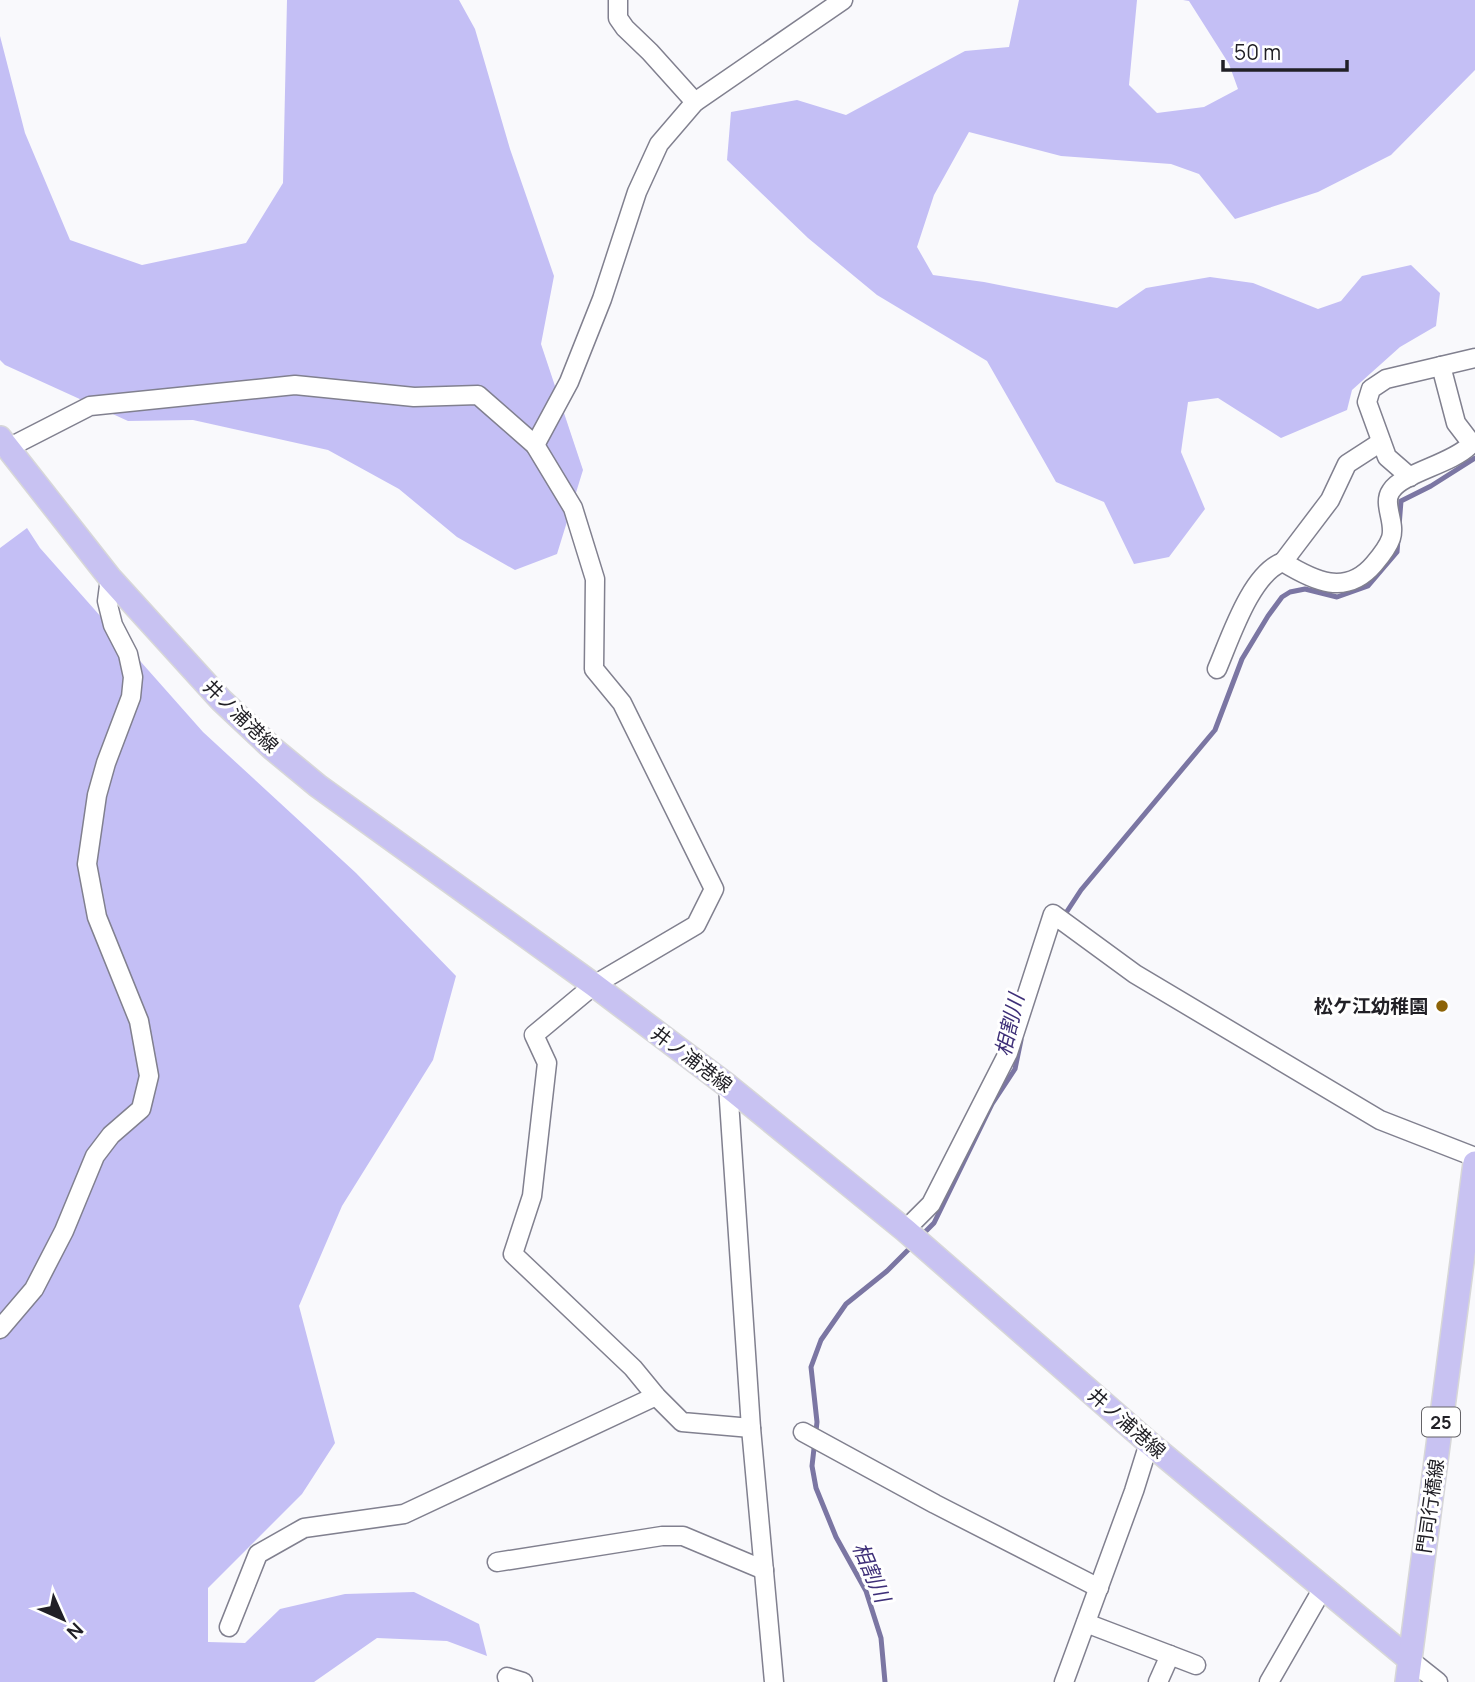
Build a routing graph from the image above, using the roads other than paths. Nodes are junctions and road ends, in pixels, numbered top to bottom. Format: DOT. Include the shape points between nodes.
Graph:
graph roads {
  1 [pos="618,0"];
  2 [pos="843,0"];
  3 [pos="695,102"];
  4 [pos="1475,358"];
  5 [pos="1441,366"];
  6 [pos="1381,442"];
  7 [pos="535,444"];
  8 [pos="3,445"];
  9 [pos="1410,477"];
  10 [pos="1283,562"];
  11 [pos="110,578"];
  12 [pos="1217,669"];
  13 [pos="594,985"];
  14 [pos="728,1086"];
  15 [pos="1475,1157"];
  16 [pos="1475,1163"];
  17 [pos="1473,1199"];
  18 [pos="905,1230"];
  19 [pos="0,1329"];
  20 [pos="656,1396"];
  21 [pos="751,1428"];
  22 [pos="803,1432"];
  23 [pos="1149,1443"];
  24 [pos="497,1562"];
  25 [pos="764,1570"];
  26 [pos="1099,1588"];
  27 [pos="1324,1588"];
  28 [pos="1086,1623"];
  29 [pos="229,1627"];
  30 [pos="1170,1655"];
  31 [pos="1196,1665"];
  32 [pos="1408,1671"];
  33 [pos="774,1682"];
  34 [pos="1064,1682"];
  35 [pos="1158,1682"];
  36 [pos="1269,1682"];
  37 [pos="1438,1682"];
  1 -- 3 [label="street" via="618,18 625,28"];
  2 -- 3 [label="street"];
  3 -- 7 [label="street" via="659,144 637,192 569,382"];
  4 -- 5 [label="street"];
  5 -- 6 [label="street" via="1386,379 1371,390 1367,402"];
  5 -- 9 [label="street" via="1456,423 1469,446"];
  6 -- 9 [label="street" via="1387,457"];
  6 -- 10 [label="street" via="1347,464 1330,500"];
  7 -- 8 [label="street" via="478,396 414,397 295,385 90,407"];
  7 -- 13 [label="street" via="573,508 595,579 594,669 622,703 714,889 696,925"];
  8 -- 11 [label="main road, 井ノ浦港線"];
  9 -- 10 [label="street" via="1389,492 1391,537 1381,555 1357,579 1340,584 1309,578"];
  10 -- 12 [label="street" via="1257,583"];
  11 -- 13 [label="main road, 井ノ浦港線" via="222,700 318,786"];
  11 -- 19 [label="street" via="107,601 133,677 131,697 97,795 87,864 97,917 139,1021 149,1076 141,1109 95,1156 34,1289"];
  13 -- 14 [label="main road, 井ノ浦港線"];
  13 -- 20 [label="street" via="534,1035 547,1063 532,1196 513,1255 633,1368"];
  14 -- 18 [label="main road, 井ノ浦港線"];
  14 -- 21 [label="street"];
  15 -- 18 [label="street" via="1380,1120 1135,974 1053,914 1008,1053 931,1203"];
  16 -- 17 [label="main road, 門司行橋線 / 25"];
  17 -- 32 [label="main road, 門司行橋線 / 25"];
  18 -- 23 [label="main road, 井ノ浦港線"];
  20 -- 21 [label="street" via="682,1422"];
  20 -- 29 [label="street" via="404,1514 304,1528 258,1553"];
  21 -- 25 [label="street"];
  22 -- 26 [label="street"];
  23 -- 26 [label="street"];
  23 -- 27 [label="main road, 井ノ浦港線"];
  24 -- 25 [label="street" via="683,1536"];
  25 -- 33 [label="street"];
  26 -- 28 [label="street"];
  27 -- 32 [label="main road, 井ノ浦港線"];
  27 -- 36 [label="street"];
  28 -- 30 [label="street"];
  28 -- 34 [label="street"];
  30 -- 31 [label="street"];
  30 -- 35 [label="street"];
  32 -- 37 [label="street"];
}
